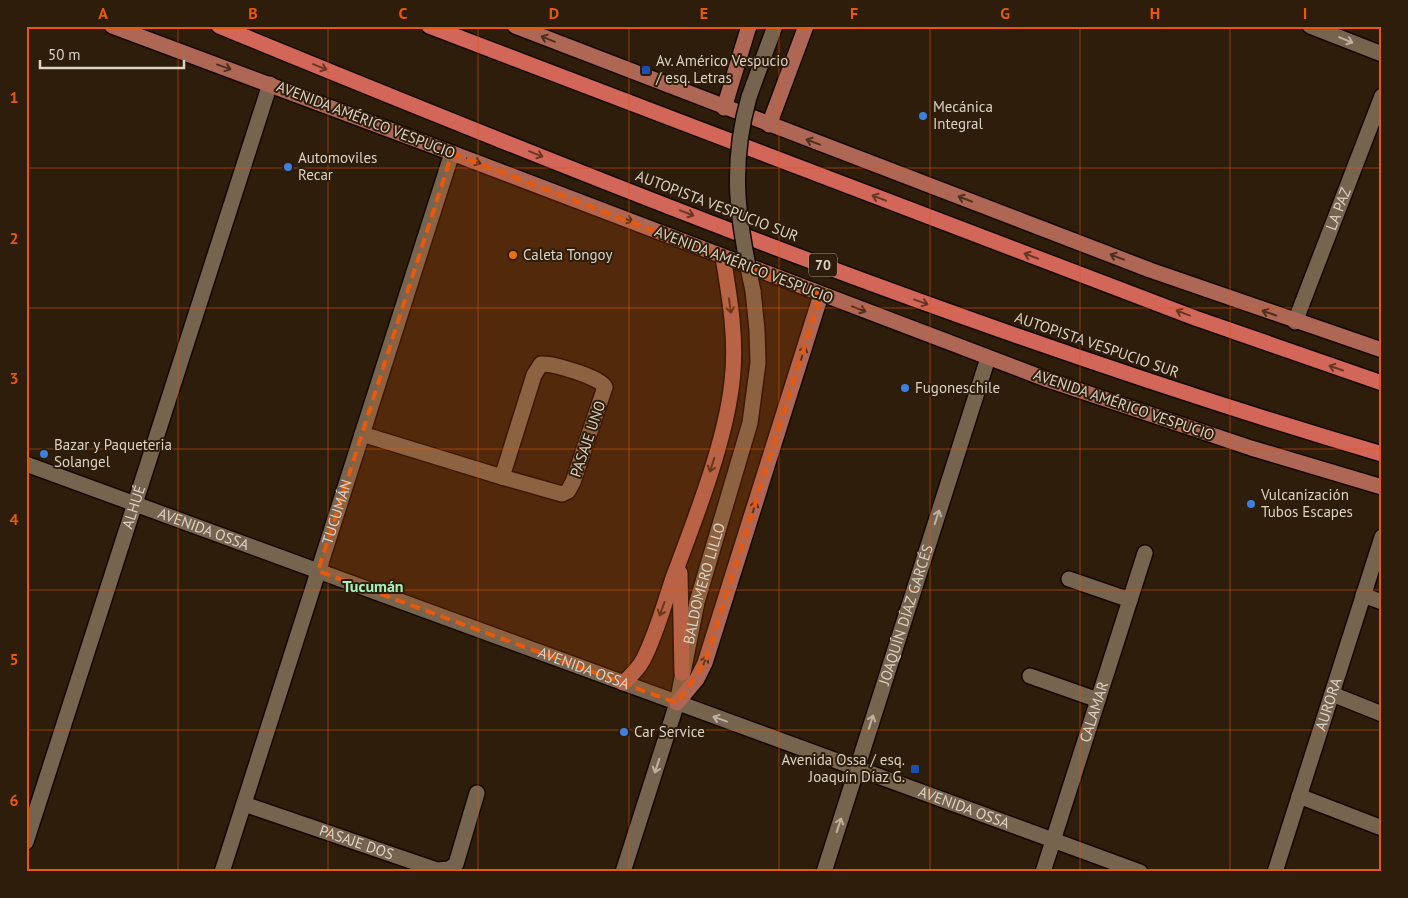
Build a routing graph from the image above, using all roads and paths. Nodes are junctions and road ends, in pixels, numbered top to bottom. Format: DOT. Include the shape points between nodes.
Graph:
graph roads {
  1 [pos="112,26"];
  2 [pos="219,26"];
  3 [pos="429,26"];
  4 [pos="516,26"];
  5 [pos="749,26"];
  6 [pos="775,26"];
  7 [pos="806,26"];
  8 [pos="1310,26"];
  9 [pos="1382,54"];
  10 [pos="270,84"];
  11 [pos="1382,96"];
  12 [pos="724,108"];
  13 [pos="769,125"];
  14 [pos="452,152"];
  15 [pos="723,258"];
  16 [pos="821,295"];
  17 [pos="1296,322"];
  18 [pos="1382,350"];
  19 [pos="988,358"];
  20 [pos="1382,383"];
  21 [pos="362,434"];
  22 [pos="1382,454"];
  23 [pos="26,464"];
  24 [pos="502,477"];
  25 [pos="1382,487"];
  26 [pos="135,504"];
  27 [pos="1382,537"];
  28 [pos="684,547"];
  29 [pos="1145,553"];
  30 [pos="318,571"];
  31 [pos="1069,580"];
  32 [pos="1363,595"];
  33 [pos="1130,600"];
  34 [pos="1382,602"];
  35 [pos="682,673"];
  36 [pos="1030,676"];
  37 [pos="623,683"];
  38 [pos="1332,694"];
  39 [pos="1098,700"];
  40 [pos="677,703"];
  41 [pos="1382,714"];
  42 [pos="857,769"];
  43 [pos="477,793"];
  44 [pos="1300,796"];
  45 [pos="244,804"];
  46 [pos="1382,828"];
  47 [pos="1053,841"];
  48 [pos="26,842"];
  49 [pos="222,872"];
  50 [pos="623,872"];
  51 [pos="824,872"];
  52 [pos="1043,872"];
  53 [pos="1140,872"];
  54 [pos="1275,872"];
  1 -- 10 [label="main road, AVENIDA AMÉRICO VESPUCIO, one-way"];
  2 -- 22 [label="highway, AUTOPISTA VESPUCIO SUR / 70, one-way" via="692,216 905,296 1116,371"];
  20 -- 3 [label="highway, one-way" via="1195,318"];
  12 -- 4 [label="main road, one-way"];
  5 -- 12 [label="main road"];
  6 -- 35 [label="street, BALDOMERO LILLO, bridge" via="749,97 740,142 739,225 753,291 758,344 752,415 697,602"];
  7 -- 13 [label="main road"];
  8 -- 9 [label="street, one-way"];
  10 -- 14 [label="main road, AVENIDA AMÉRICO VESPUCIO"];
  10 -- 26 [label="street, ALHUÉ"];
  11 -- 17 [label="street, LA PAZ"];
  12 -- 13 [label="main road"];
  17 -- 13 [label="main road, one-way"];
  14 -- 15 [label="main road, AVENIDA AMÉRICO VESPUCIO, one-way"];
  14 -- 21 [label="street, TUCUMÁN"];
  15 -- 16 [label="main road, AVENIDA AMÉRICO VESPUCIO"];
  15 -- 28 [label="main road, one-way" via="734,336 732,382 724,427"];
  16 -- 19 [label="main road, AVENIDA AMÉRICO VESPUCIO, one-way"];
  40 -- 16 [label="main road, one-way" via="697,679 705,663"];
  17 -- 18 [label="main road"];
  19 -- 25 [label="main road, AVENIDA AMÉRICO VESPUCIO" via="1142,412"];
  42 -- 19 [label="street, JOAQUÍN DÍAZ GARCÉS, one-way"];
  21 -- 24 [label="street, PASAJE UNO"];
  21 -- 30 [label="street, TUCUMÁN"];
  23 -- 26 [label="street, AVENIDA OSSA"];
  24 -- 24 [label="street, PASAJE UNO" via="556,493 568,491 574,482 604,384 550,364 539,366"];
  26 -- 30 [label="street, AVENIDA OSSA"];
  26 -- 48 [label="street, ALHUÉ"];
  27 -- 32 [label="street, AURORA"];
  28 -- 35 [label="main road" via="679,580"];
  28 -- 37 [label="main road, one-way" via="647,651 634,673"];
  29 -- 33 [label="street, CALAMAR"];
  30 -- 37 [label="street, AVENIDA OSSA"];
  30 -- 45 [label="street, TUCUMÁN"];
  31 -- 33 [label="street"];
  32 -- 34 [label="street"];
  32 -- 38 [label="street, AURORA"];
  33 -- 39 [label="street, CALAMAR"];
  35 -- 40 [label="street, BALDOMERO LILLO"];
  36 -- 39 [label="street"];
  37 -- 40 [label="street, AVENIDA OSSA"];
  38 -- 41 [label="street"];
  38 -- 44 [label="street, AURORA"];
  39 -- 47 [label="street, CALAMAR"];
  42 -- 40 [label="street, AVENIDA OSSA, one-way"];
  40 -- 50 [label="street, BALDOMERO LILLO, one-way"];
  42 -- 47 [label="street, AVENIDA OSSA"];
  51 -- 42 [label="street, JOAQUÍN DÍAZ GARCÉS, one-way"];
  43 -- 45 [label="street, PASAJE DOS" via="456,864 449,869 437,870"];
  44 -- 46 [label="street"];
  44 -- 54 [label="street, AURORA"];
  45 -- 49 [label="street, TUCUMÁN"];
  47 -- 52 [label="street, CALAMAR"];
  47 -- 53 [label="street, AVENIDA OSSA"];
}
